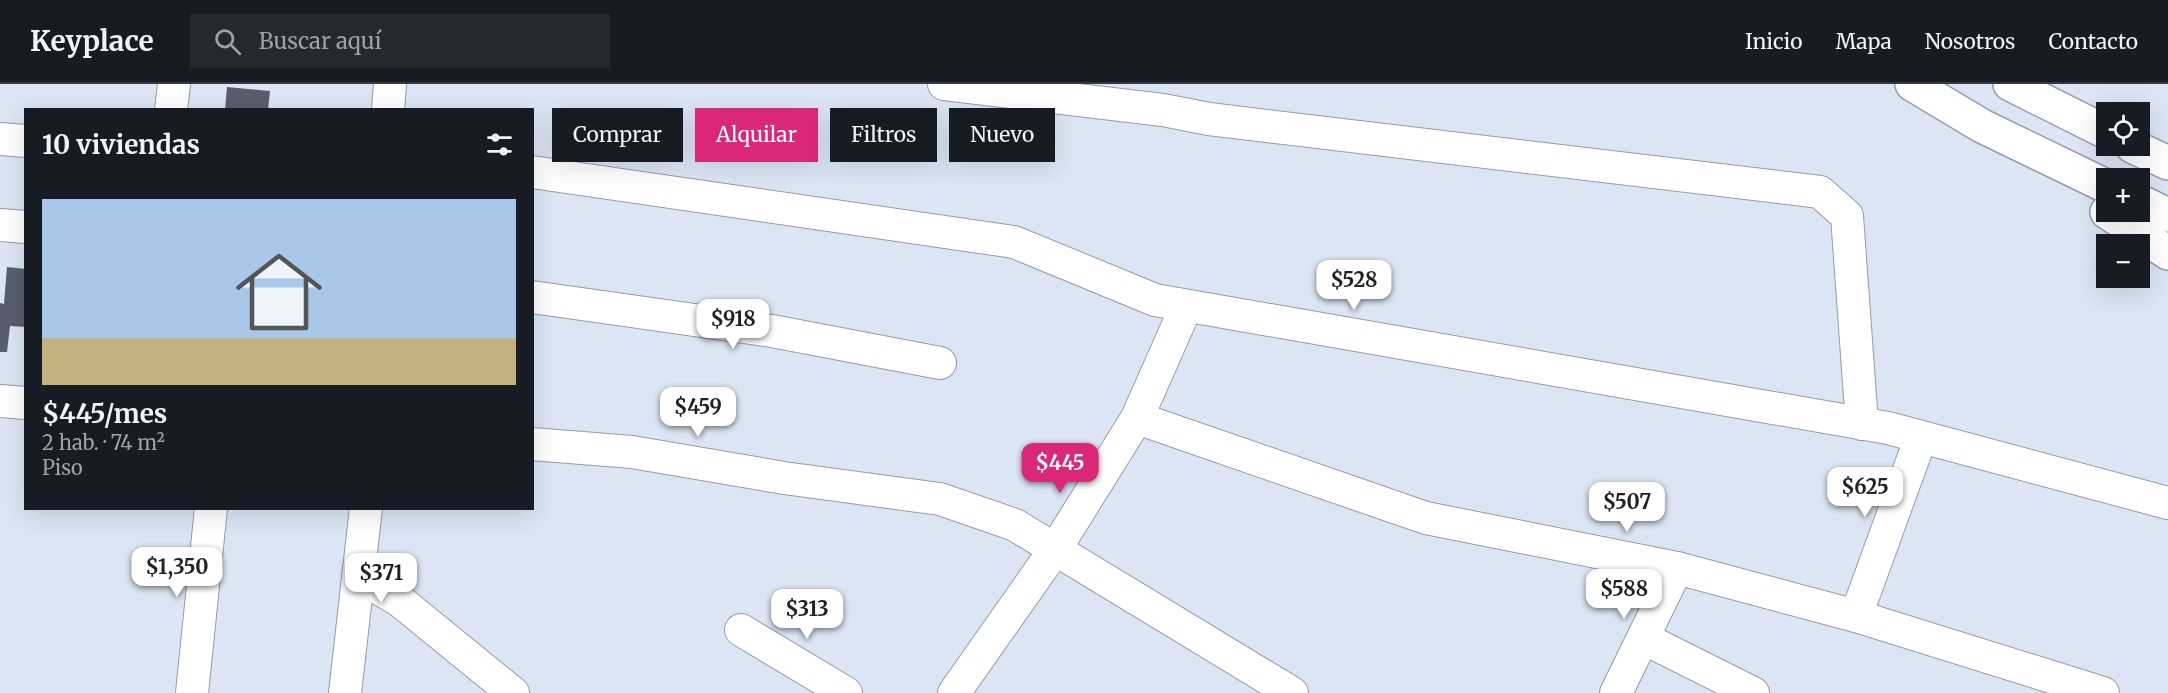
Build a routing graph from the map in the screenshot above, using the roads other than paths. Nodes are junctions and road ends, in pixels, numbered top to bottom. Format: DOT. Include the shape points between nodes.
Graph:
graph roads {
  1 [pos="174,84"];
  2 [pos="390,84"];
  3 [pos="944,84"];
  4 [pos="1911,84"];
  5 [pos="2010,84"];
  6 [pos="171,108"];
  7 [pos="388,108"];
  8 [pos="1982,126"];
  9 [pos="2096,127"];
  10 [pos="0,139"];
  11 [pos="24,141"];
  12 [pos="2150,155"];
  13 [pos="2168,164"];
  14 [pos="534,172"];
  15 [pos="2096,181"];
  16 [pos="2096,204"];
  17 [pos="2150,206"];
  18 [pos="2168,215"];
  19 [pos="2123,222"];
  20 [pos="0,225"];
  21 [pos="24,227"];
  22 [pos="2168,253"];
  23 [pos="534,297"];
  24 [pos="1186,307"];
  25 [pos="940,363"];
  26 [pos="0,400"];
  27 [pos="24,403"];
  28 [pos="1137,418"];
  29 [pos="1862,424"];
  30 [pos="1921,437"];
  31 [pos="534,444"];
  32 [pos="2168,503"];
  33 [pos="211,510"];
  34 [pos="366,510"];
  35 [pos="1056,548"];
  36 [pos="1677,568"];
  37 [pos="359,583"];
  38 [pos="1856,616"];
  39 [pos="741,630"];
  40 [pos="1643,638"];
  41 [pos="192,693"];
  42 [pos="345,693"];
  43 [pos="513,693"];
  44 [pos="846,693"];
  45 [pos="954,693"];
  46 [pos="1293,693"];
  47 [pos="1616,693"];
  48 [pos="1753,693"];
  49 [pos="2103,693"];
  1 -- 6 [label="street"];
  2 -- 7 [label="street"];
  3 -- 29 [label="street" via="1820,192 1847,216"];
  4 -- 8 [label="highway"];
  5 -- 9 [label="highway"];
  8 -- 15 [label="highway"];
  8 -- 16 [label="highway"];
  10 -- 11 [label="street"];
  12 -- 13 [label="highway"];
  14 -- 24 [label="street" via="1014,242 1155,300"];
  17 -- 18 [label="highway"];
  19 -- 22 [label="highway"];
  20 -- 21 [label="street"];
  23 -- 25 [label="street" via="772,331"];
  24 -- 28 [label="street"];
  24 -- 29 [label="street"];
  26 -- 27 [label="street"];
  28 -- 35 [label="street"];
  28 -- 36 [label="street" via="1426,518"];
  29 -- 30 [label="street"];
  30 -- 32 [label="street"];
  30 -- 38 [label="street"];
  31 -- 35 [label="street" via="632,452 940,499 1015,525"];
  33 -- 41 [label="street"];
  34 -- 37 [label="street"];
  35 -- 45 [label="street"];
  35 -- 46 [label="street"];
  36 -- 38 [label="street"];
  36 -- 40 [label="street"];
  37 -- 42 [label="street"];
  37 -- 43 [label="street" via="373,585 400,601"];
  38 -- 49 [label="street"];
  39 -- 44 [label="street"];
  40 -- 47 [label="street"];
  40 -- 48 [label="street"];
}
